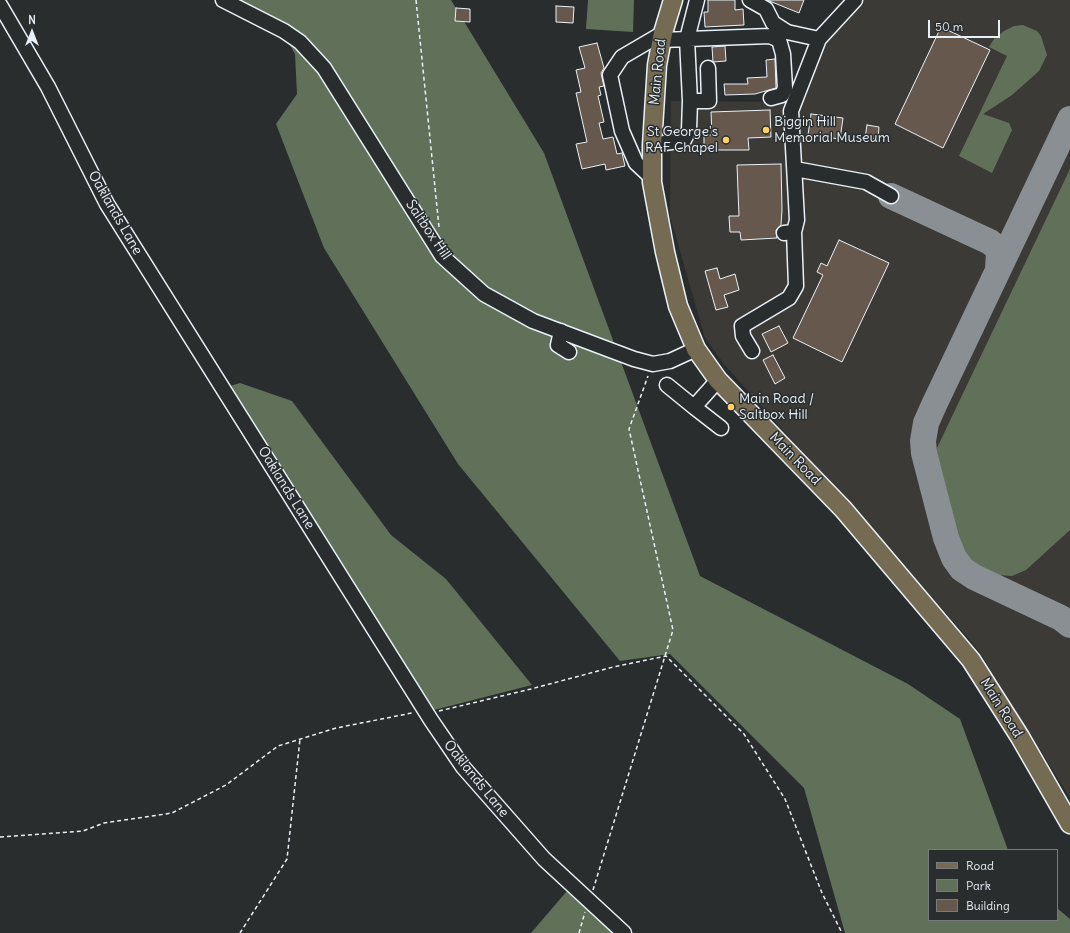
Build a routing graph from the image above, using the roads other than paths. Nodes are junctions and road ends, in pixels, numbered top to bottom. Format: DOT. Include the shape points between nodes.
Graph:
graph roads {
  1 [pos="223,0"];
  2 [pos="673,0"];
  3 [pos="697,0"];
  4 [pos="750,0"];
  5 [pos="855,0"];
  6 [pos="0,5"];
  7 [pos="768,5"];
  8 [pos="662,36"];
  9 [pos="686,39"];
  10 [pos="819,39"];
  11 [pos="708,68"];
  12 [pos="771,98"];
  13 [pos="690,102"];
  14 [pos="652,145"];
  15 [pos="795,169"];
  16 [pos="652,178"];
  17 [pos="891,196"];
  18 [pos="560,331"];
  19 [pos="696,349"];
  20 [pos="752,351"];
  21 [pos="569,352"];
  22 [pos="718,380"];
  23 [pos="667,385"];
  24 [pos="694,406"];
  25 [pos="721,428"];
  26 [pos="1070,824"];
  27 [pos="1070,828"];
  28 [pos="624,933"];
  1 -- 18 [label="street, Saltbox Hill" via="284,31 300,42 324,68 442,256 484,294 533,321"];
  2 -- 8 [label="main road, Main Road"];
  3 -- 9 [label="street"];
  4 -- 7 [label="street"];
  5 -- 10 [label="street"];
  6 -- 28 [label="street, Oaklands Lane" via="48,87 107,204 427,714 463,767 544,859"];
  7 -- 10 [label="street" via="773,23 787,32"];
  8 -- 9 [label="street"];
  8 -- 14 [label="main road, Main Road" via="657,65"];
  8 -- 16 [label="street" via="622,57 610,75 622,131 636,163"];
  9 -- 12 [label="street" via="770,36 779,40 786,88 782,95"];
  9 -- 13 [label="street"];
  10 -- 15 [label="street" via="791,111"];
  11 -- 13 [label="street" via="709,102"];
  13 -- 14 [label="street" via="689,130 684,140"];
  14 -- 16 [label="main road, Main Road"];
  15 -- 17 [label="street" via="866,182"];
  15 -- 20 [label="street" via="797,220 789,233 796,286 789,298 742,326 743,336"];
  16 -- 19 [label="main road, Main Road" via="678,306"];
  18 -- 19 [label="street, Saltbox Hill" via="653,364 670,361"];
  18 -- 21 [label="street" via="558,345"];
  19 -- 22 [label="main road, Main Road"];
  22 -- 24 [label="street"];
  22 -- 26 [label="main road, Main Road" via="843,509 971,660 1020,737"];
  23 -- 24 [label="street"];
  24 -- 25 [label="street"];
  26 -- 27 [label="main road, Main Road"];
}
